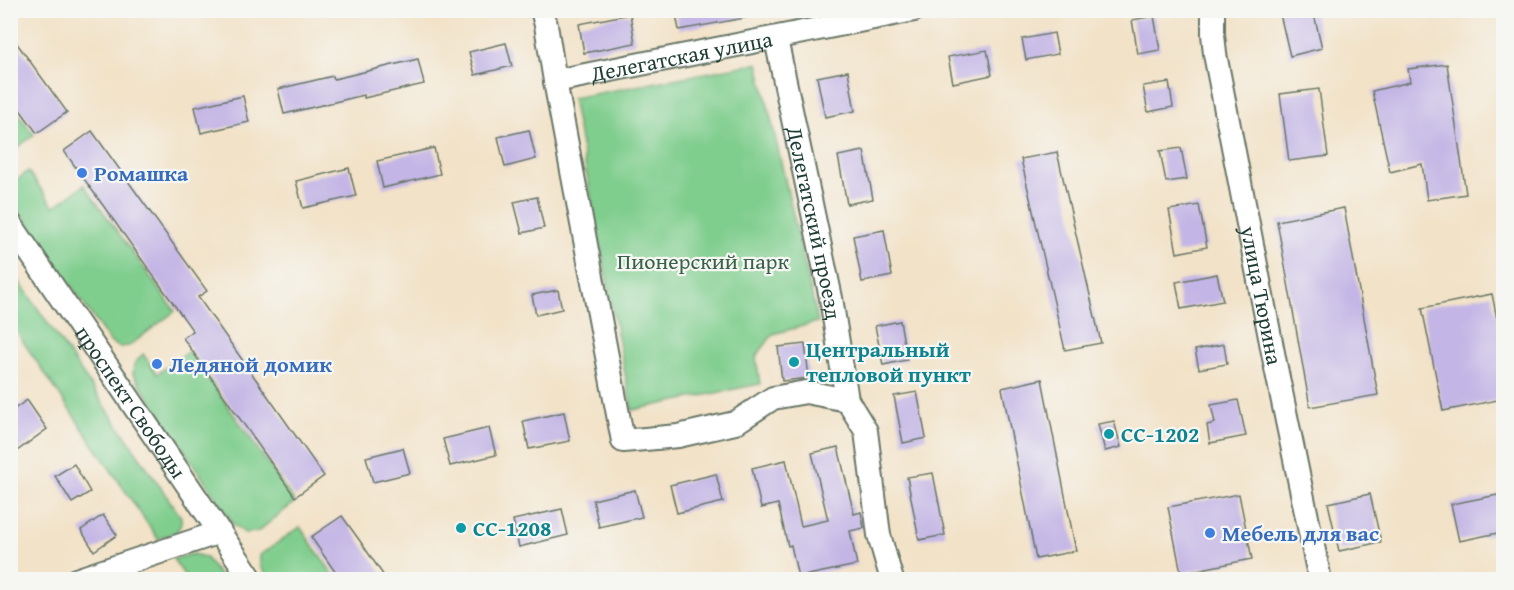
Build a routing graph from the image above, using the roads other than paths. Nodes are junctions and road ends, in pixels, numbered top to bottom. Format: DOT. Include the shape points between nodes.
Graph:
graph roads {
  1 [pos="542,10"];
  2 [pos="914,10"];
  3 [pos="1213,10"];
  4 [pos="776,39"];
  5 [pos="555,81"];
  6 [pos="10,224"];
  7 [pos="847,400"];
  8 [pos="220,532"];
  9 [pos="76,579"];
  10 [pos="252,579"];
  11 [pos="892,579"];
  12 [pos="1320,579"];
  1 -- 5 [label="street"];
  2 -- 4 [label="street, Делегатская улица"];
  3 -- 12 [label="street, улица Тюрина" via="1215,54"];
  4 -- 5 [label="street, Делегатская улица"];
  4 -- 7 [label="street, Делегатский проезд" via="831,298"];
  5 -- 7 [label="street" via="623,441 678,436 735,423 773,398 806,392"];
  6 -- 8 [label="street, проспект Свободы"];
  7 -- 11 [label="street, Делегатский проезд" via="866,431 879,535"];
  8 -- 9 [label="street"];
  8 -- 10 [label="street, проспект Свободы"];
}
